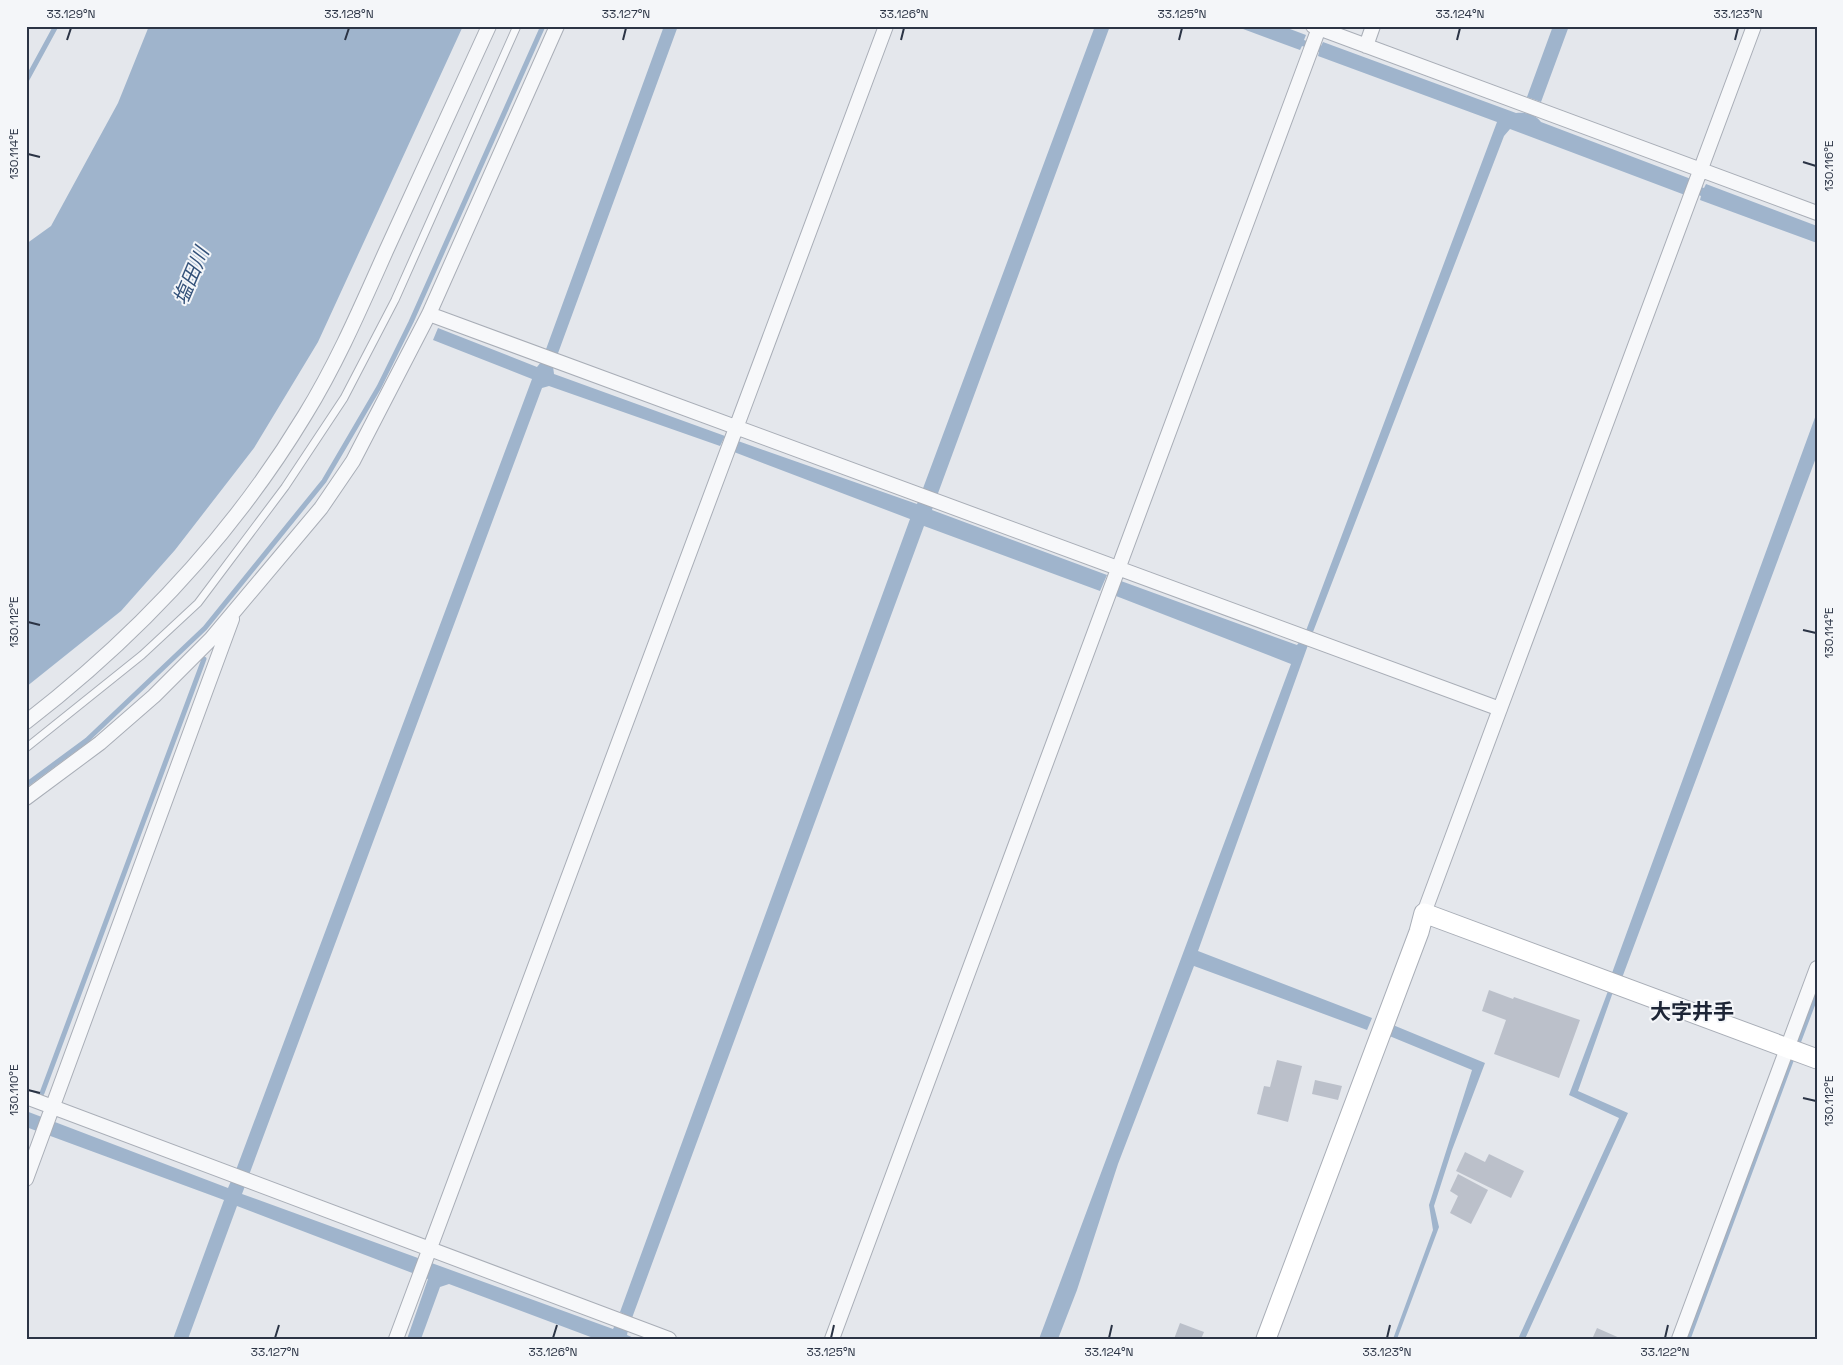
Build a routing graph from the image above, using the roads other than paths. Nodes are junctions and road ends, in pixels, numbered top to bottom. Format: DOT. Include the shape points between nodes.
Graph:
graph roads {
  1 [pos="488,26"];
  2 [pos="517,26"];
  3 [pos="557,26"];
  4 [pos="886,26"];
  5 [pos="1373,26"];
  6 [pos="1754,26"];
  7 [pos="1316,27"];
  8 [pos="1366,46"];
  9 [pos="1697,183"];
  10 [pos="1817,213"];
  11 [pos="429,314"];
  12 [pos="737,426"];
  13 [pos="1113,580"];
  14 [pos="235,612"];
  15 [pos="1500,709"];
  16 [pos="26,722"];
  17 [pos="26,748"];
  18 [pos="26,798"];
  19 [pos="1424,913"];
  20 [pos="1817,968"];
  21 [pos="1787,1048"];
  22 [pos="1817,1059"];
  23 [pos="26,1098"];
  24 [pos="51,1112"];
  25 [pos="26,1179"];
  26 [pos="428,1254"];
  27 [pos="396,1339"];
  28 [pos="669,1339"];
  29 [pos="832,1339"];
  30 [pos="1266,1339"];
  31 [pos="1679,1339"];
  1 -- 16 [label="street" via="342,349 269,472 154,611"];
  2 -- 17 [label="lane" via="394,300 344,398 285,487 198,602 142,656"];
  3 -- 11 [label="street"];
  4 -- 12 [label="street"];
  5 -- 8 [label="street"];
  6 -- 9 [label="street"];
  7 -- 8 [label="street"];
  7 -- 13 [label="street" via="1312,47"];
  8 -- 9 [label="street" via="1532,107"];
  9 -- 10 [label="street"];
  9 -- 15 [label="street"];
  11 -- 12 [label="street"];
  11 -- 14 [label="street" via="353,461 321,508"];
  12 -- 13 [label="street" via="927,497"];
  12 -- 26 [label="street"];
  13 -- 15 [label="street" via="1299,637"];
  13 -- 29 [label="street"];
  14 -- 18 [label="street" via="154,696 100,743"];
  14 -- 24 [label="street"];
  15 -- 19 [label="street"];
  19 -- 21 [label="street"];
  19 -- 30 [label="street"];
  20 -- 21 [label="street"];
  21 -- 22 [label="street"];
  21 -- 31 [label="street"];
  23 -- 24 [label="street"];
  24 -- 25 [label="street"];
  24 -- 26 [label="street" via="240,1178"];
  26 -- 27 [label="street"];
  26 -- 28 [label="street"];
}
